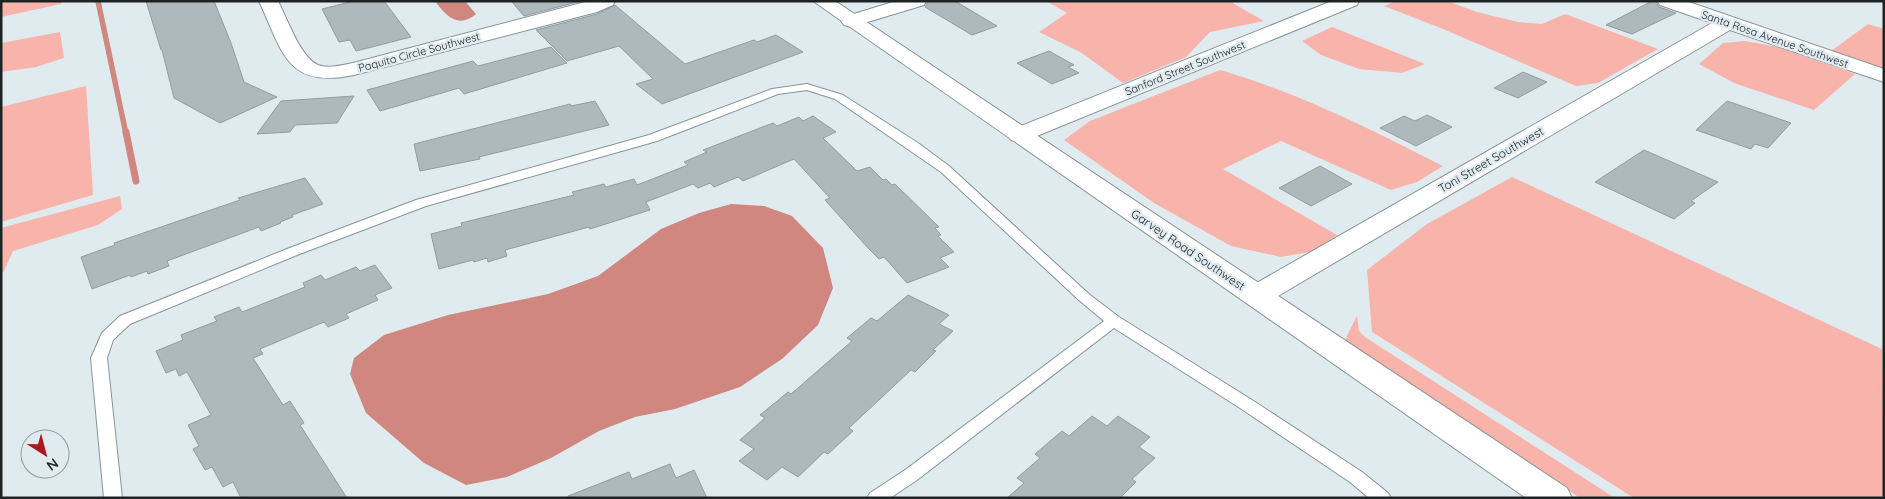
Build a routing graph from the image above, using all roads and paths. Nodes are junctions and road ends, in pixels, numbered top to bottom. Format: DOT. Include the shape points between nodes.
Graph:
graph roads {
  1 [pos="268,1"];
  2 [pos="606,1"];
  3 [pos="822,1"];
  4 [pos="917,1"];
  5 [pos="1350,1"];
  6 [pos="1667,1"];
  7 [pos="851,21"];
  8 [pos="1727,23"];
  9 [pos="1884,76"];
  10 [pos="1019,135"];
  11 [pos="1256,296"];
  12 [pos="1114,321"];
  13 [pos="113,498"];
  14 [pos="876,498"];
  15 [pos="1382,498"];
  16 [pos="1554,498"];
  1 -- 2 [label="street, Paquita Circle Southwest" via="299,62 309,70 330,74 590,8"];
  3 -- 7 [label="street, Garvey Road Southwest"];
  4 -- 7 [label="street"];
  5 -- 10 [label="street, Sanford Street Southwest"];
  6 -- 8 [label="street, Santa Rosa Avenue Southwest"];
  7 -- 10 [label="street, Garvey Road Southwest"];
  8 -- 9 [label="street, Santa Rosa Avenue Southwest"];
  8 -- 11 [label="street, Toni Street Southwest"];
  10 -- 11 [label="street, Garvey Road Southwest"];
  11 -- 16 [label="street, Garvey Road Southwest"];
  12 -- 13 [label="lane" via="945,168 839,97 821,90 791,88 654,138 421,203 125,320 102,342 99,358"];
  12 -- 14 [label="lane"];
  12 -- 15 [label="lane" via="1246,404"];
}
